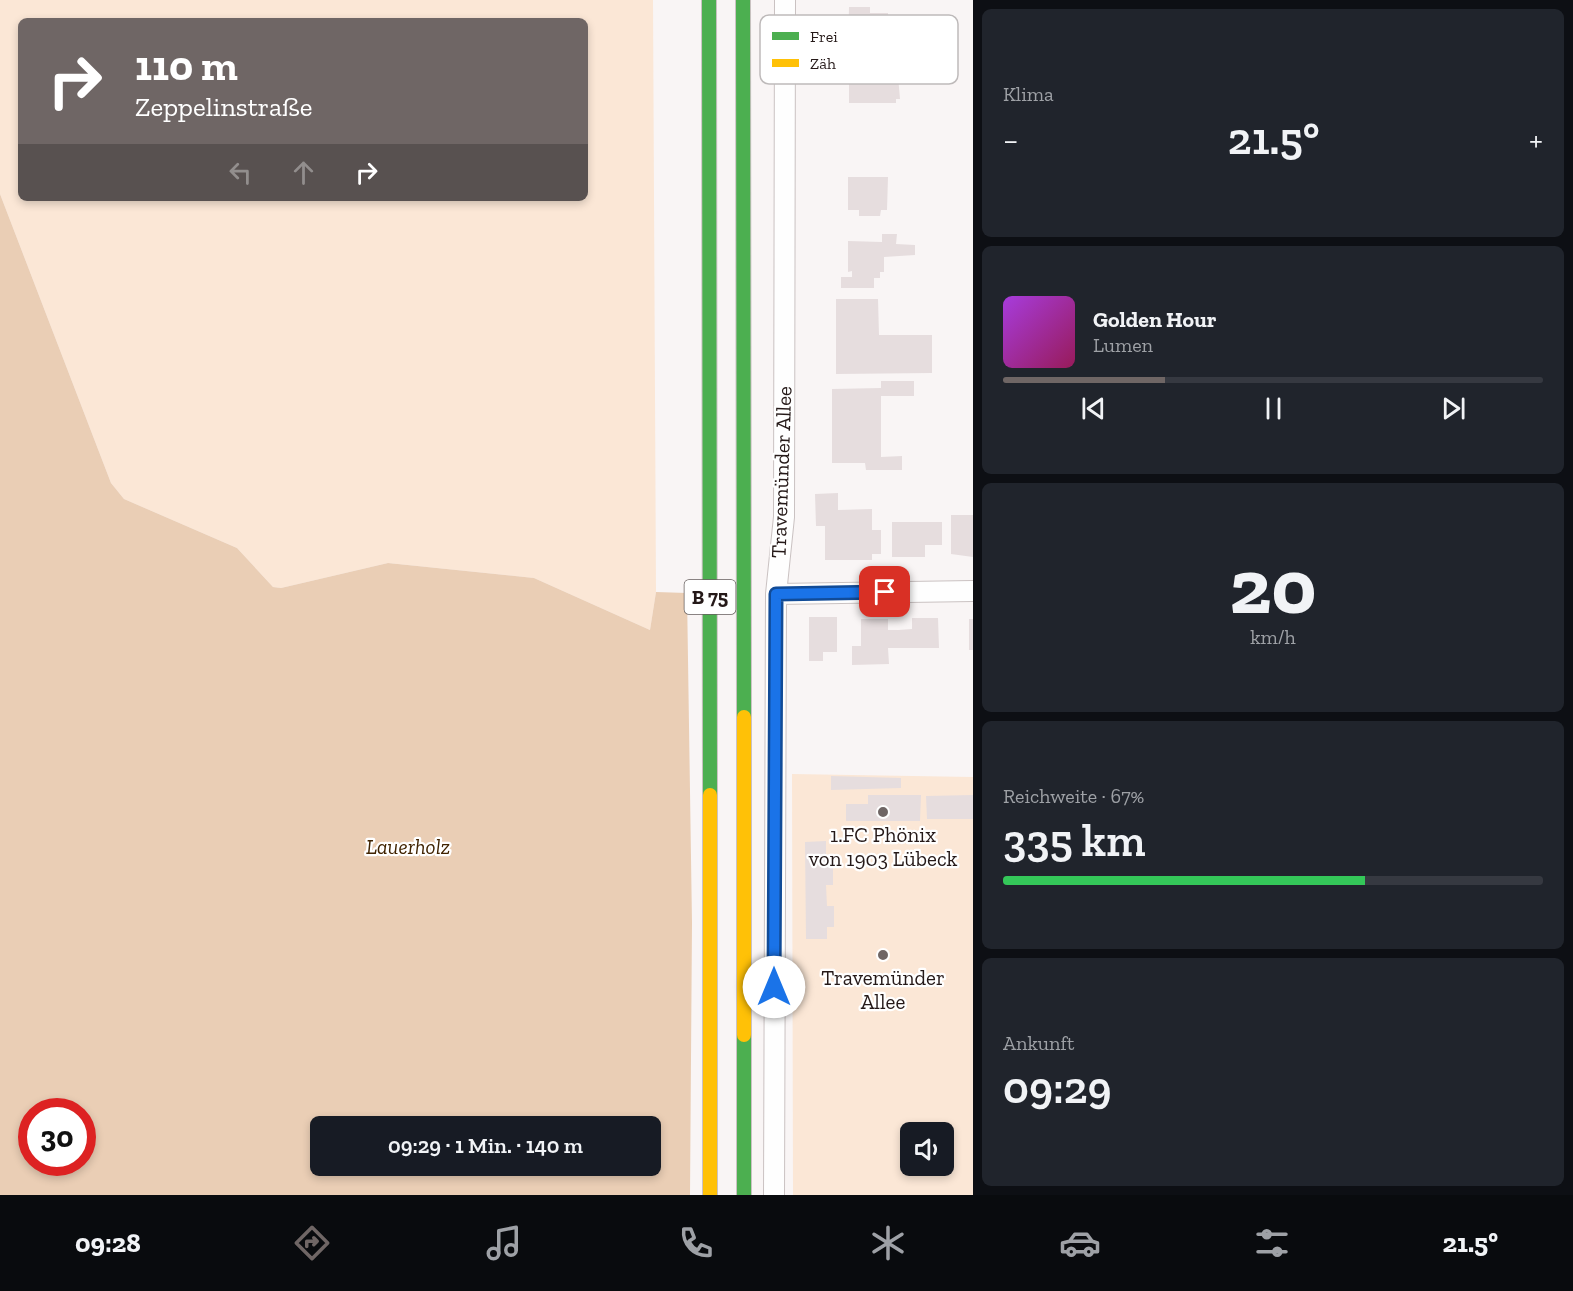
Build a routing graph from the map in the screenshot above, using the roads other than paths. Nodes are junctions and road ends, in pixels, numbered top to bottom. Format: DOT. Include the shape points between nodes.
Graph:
graph roads {
  1 [pos="709,0"];
  2 [pos="743,0"];
  3 [pos="785,0"];
  4 [pos="785,15"];
  5 [pos="785,84"];
  6 [pos="973,591"];
  7 [pos="776,594"];
  8 [pos="710,1195"];
  9 [pos="744,1195"];
  10 [pos="774,1195"];
  1 -- 8 [label="highway, B 75"];
  2 -- 9 [label="highway, Travemünder Allee / B 75"];
  3 -- 4 [label="street, Travemünder Allee"];
  5 -- 7 [label="street, Travemünder Allee" via="784,517"];
  6 -- 7 [label="street"];
  7 -- 10 [label="street, Travemünder Allee"];
}
